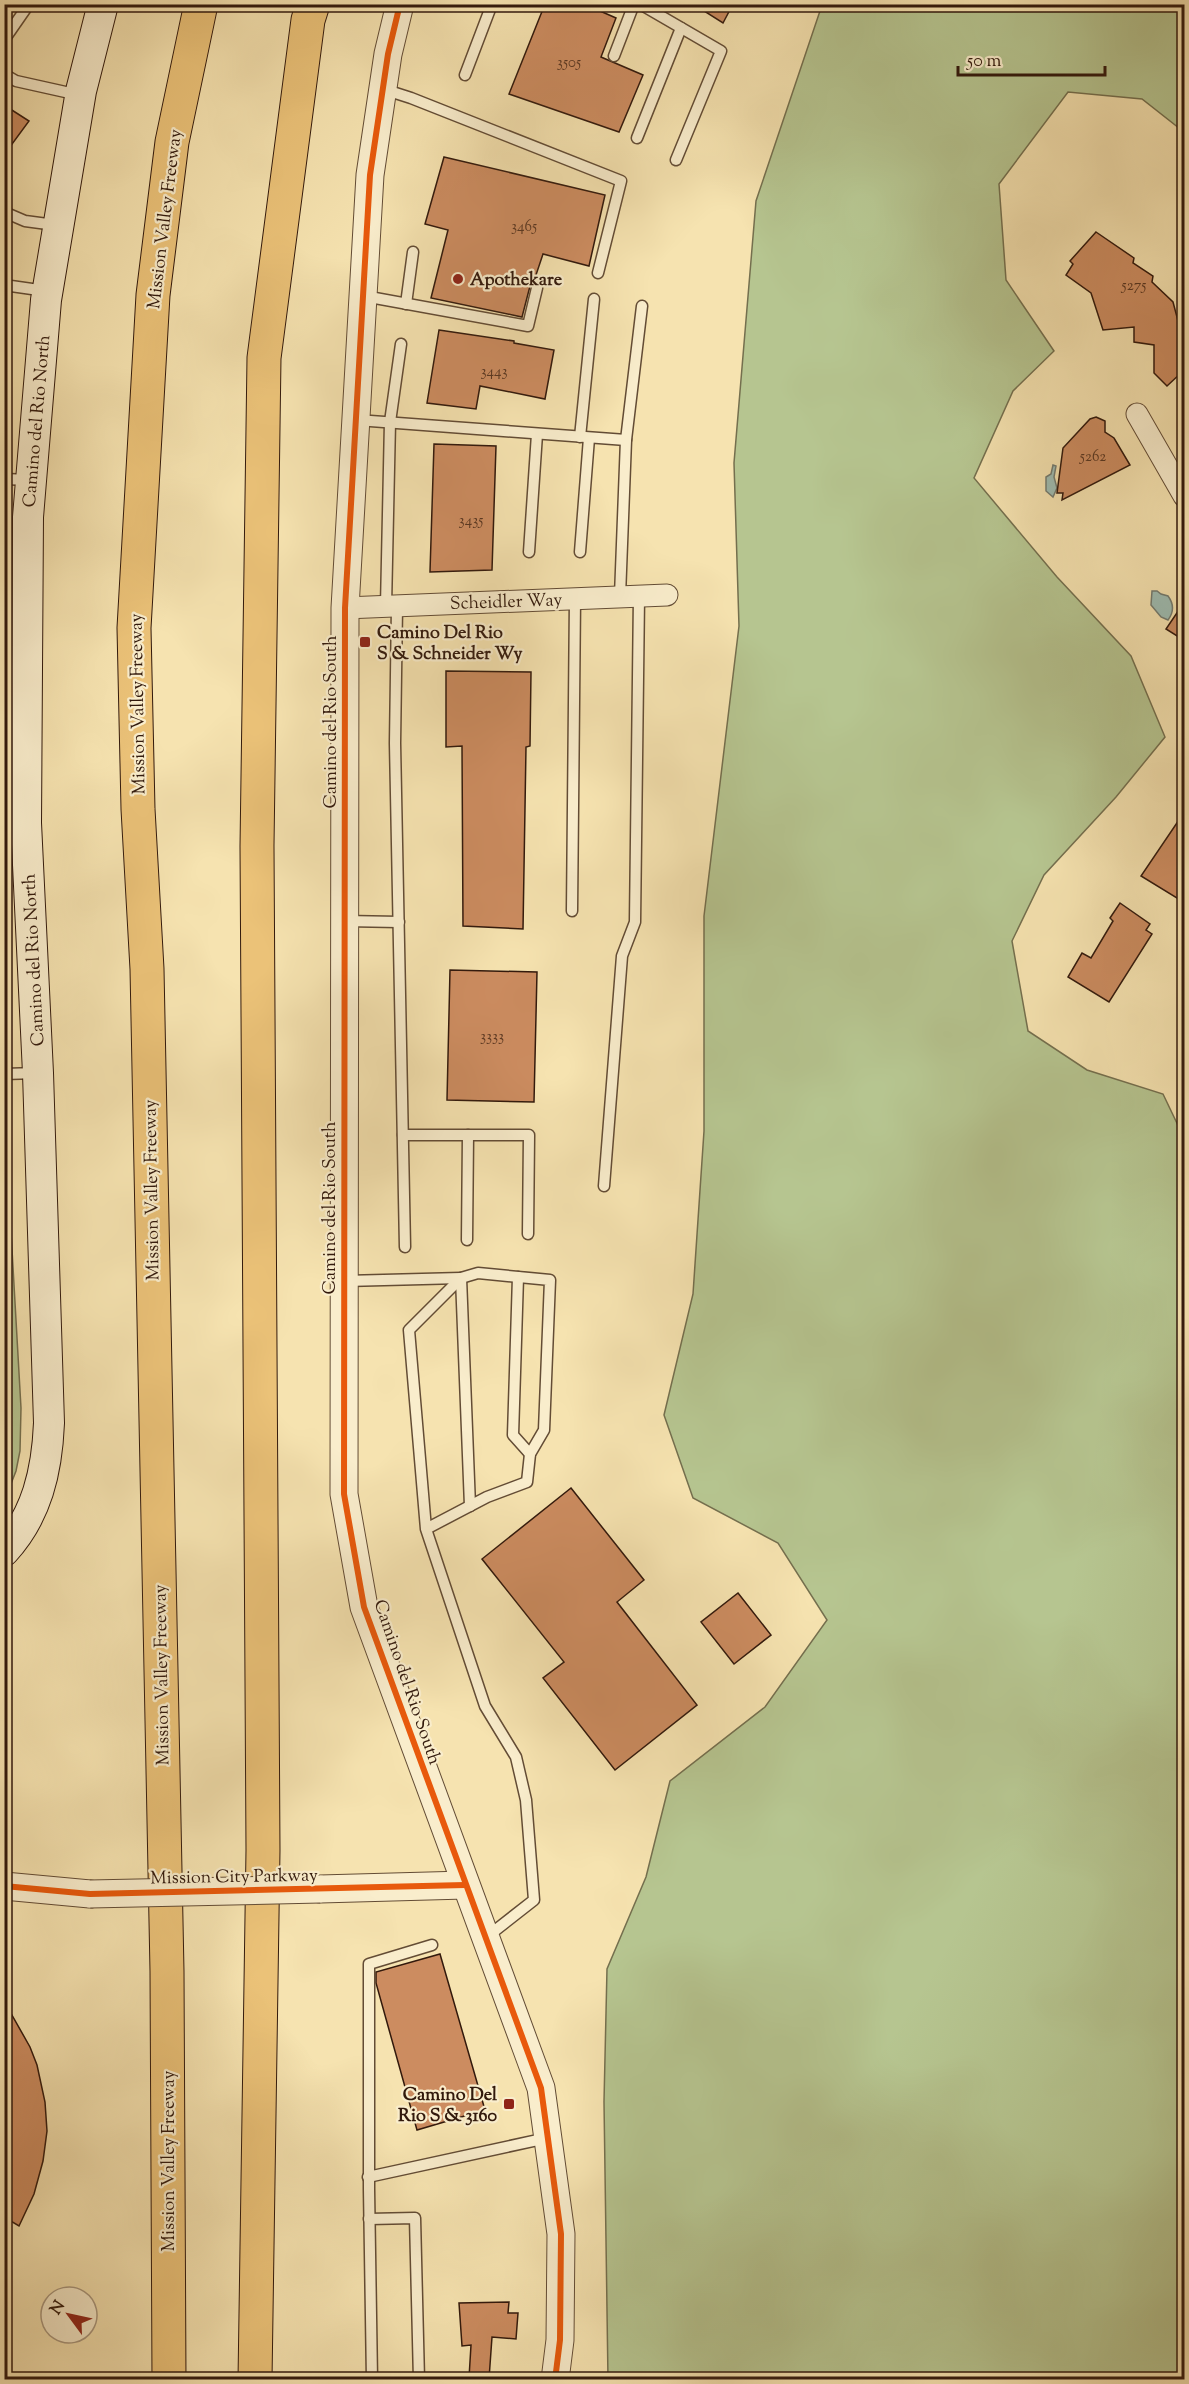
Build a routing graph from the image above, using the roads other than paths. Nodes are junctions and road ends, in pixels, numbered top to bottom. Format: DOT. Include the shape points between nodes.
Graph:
graph roads {
  1 [pos="29,4"];
  2 [pos="103,4"];
  3 [pos="201,4"];
  4 [pos="313,4"];
  5 [pos="399,4"];
  6 [pos="492,4"];
  7 [pos="634,4"];
  8 [pos="640,4"];
  9 [pos="681,28"];
  10 [pos="4,40"];
  11 [pos="614,56"];
  12 [pos="4,74"];
  13 [pos="465,75"];
  14 [pos="382,89"];
  15 [pos="81,95"];
  16 [pos="637,138"];
  17 [pos="676,160"];
  18 [pos="4,212"];
  19 [pos="59,225"];
  20 [pos="413,252"];
  21 [pos="598,273"];
  22 [pos="4,285"];
  23 [pos="537,288"];
  24 [pos="47,292"];
  25 [pos="363,296"];
  26 [pos="594,298"];
  27 [pos="406,304"];
  28 [pos="642,306"];
  29 [pos="400,344"];
  30 [pos="1137,414"];
  31 [pos="357,420"];
  32 [pos="390,422"];
  33 [pos="537,434"];
  34 [pos="585,437"];
  35 [pos="626,440"];
  36 [pos="18,479"];
  37 [pos="1185,496"];
  38 [pos="529,552"];
  39 [pos="580,552"];
  40 [pos="667,595"];
  41 [pos="630,596"];
  42 [pos="574,598"];
  43 [pos="392,606"];
  44 [pos="345,608"];
  45 [pos="572,911"];
  46 [pos="345,921"];
  47 [pos="399,922"];
  48 [pos="38,1073"];
  49 [pos="4,1074"];
  50 [pos="403,1135"];
  51 [pos="468,1135"];
  52 [pos="604,1186"];
  53 [pos="528,1234"];
  54 [pos="467,1240"];
  55 [pos="405,1247"];
  56 [pos="518,1277"];
  57 [pos="461,1278"];
  58 [pos="344,1281"];
  59 [pos="530,1455"];
  60 [pos="470,1506"];
  61 [pos="426,1529"];
  62 [pos="4,1551"];
  63 [pos="465,1884"];
  64 [pos="4,1886"];
  65 [pos="485,1938"];
  66 [pos="432,1945"];
  67 [pos="548,2138"];
  68 [pos="368,2177"];
  69 [pos="369,2220"];
  70 [pos="169,2379"];
  71 [pos="255,2379"];
  72 [pos="372,2379"];
  73 [pos="420,2379"];
  74 [pos="555,2379"];
  1 -- 10 [label="lane"];
  2 -- 15 [label="main road, Camino del Rio North"];
  3 -- 70 [label="highway, Mission Valley Freeway" via="172,142 153,295 134,628 147,969 166,1914"];
  4 -- 71 [label="highway" via="264,358 257,846 263,1850"];
  5 -- 14 [label="street, Camino del Rio South"];
  6 -- 13 [label="lane"];
  7 -- 11 [label="lane"];
  8 -- 9 [label="lane"];
  9 -- 16 [label="lane"];
  9 -- 17 [label="lane" via="721,51"];
  12 -- 15 [label="lane" via="16,81"];
  14 -- 21 [label="lane" via="621,181"];
  14 -- 25 [label="street, Camino del Rio South" via="370,175"];
  15 -- 19 [label="main road, Camino del Rio North"];
  18 -- 19 [label="lane" via="25,221"];
  19 -- 24 [label="main road, Camino del Rio North"];
  20 -- 27 [label="lane"];
  22 -- 24 [label="lane"];
  23 -- 27 [label="lane" via="528,326"];
  24 -- 36 [label="main road, Camino del Rio North"];
  25 -- 27 [label="lane"];
  25 -- 31 [label="street, Camino del Rio South"];
  26 -- 34 [label="lane"];
  28 -- 35 [label="lane"];
  29 -- 32 [label="lane"];
  30 -- 37 [label="street"];
  31 -- 32 [label="lane"];
  31 -- 44 [label="street, Camino del Rio South"];
  32 -- 33 [label="lane"];
  32 -- 43 [label="lane"];
  33 -- 34 [label="lane"];
  33 -- 38 [label="lane"];
  34 -- 35 [label="lane"];
  34 -- 39 [label="lane"];
  35 -- 41 [label="lane"];
  36 -- 48 [label="main road, Camino del Rio North" via="27,529 26,822"];
  40 -- 41 [label="street, Scheidler Way"];
  41 -- 42 [label="street, Scheidler Way"];
  41 -- 52 [label="lane" via="635,922 622,956"];
  42 -- 43 [label="street, Scheidler Way"];
  42 -- 45 [label="lane"];
  43 -- 44 [label="street, Scheidler Way"];
  43 -- 47 [label="lane"];
  44 -- 46 [label="street, Camino del Rio South"];
  46 -- 47 [label="lane"];
  46 -- 58 [label="street, Camino del Rio South"];
  47 -- 50 [label="lane"];
  48 -- 49 [label="lane"];
  48 -- 62 [label="main road, Camino del Rio North" via="48,1457 26,1523"];
  50 -- 51 [label="lane"];
  50 -- 55 [label="lane"];
  51 -- 53 [label="lane" via="529,1135"];
  51 -- 54 [label="lane"];
  56 -- 57 [label="lane" via="478,1273"];
  56 -- 59 [label="lane" via="513,1435"];
  56 -- 59 [label="lane" via="550,1280 544,1430"];
  57 -- 58 [label="lane"];
  57 -- 60 [label="lane"];
  57 -- 61 [label="lane" via="409,1330"];
  58 -- 63 [label="street, Camino del Rio South" via="344,1494 364,1607"];
  59 -- 60 [label="lane" via="527,1482"];
  60 -- 61 [label="lane"];
  61 -- 65 [label="lane" via="485,1706 516,1757 526,1800 534,1900"];
  63 -- 64 [label="street, Mission City Parkway, bridge" via="90,1894"];
  63 -- 65 [label="street, Camino del Rio South"];
  65 -- 67 [label="street, Camino del Rio South" via="541,2088"];
  66 -- 68 [label="lane" via="369,1964"];
  67 -- 68 [label="lane"];
  67 -- 74 [label="street, Camino del Rio South" via="561,2234 560,2340"];
  68 -- 69 [label="lane"];
  69 -- 72 [label="lane"];
  69 -- 73 [label="lane" via="415,2218"];
}
